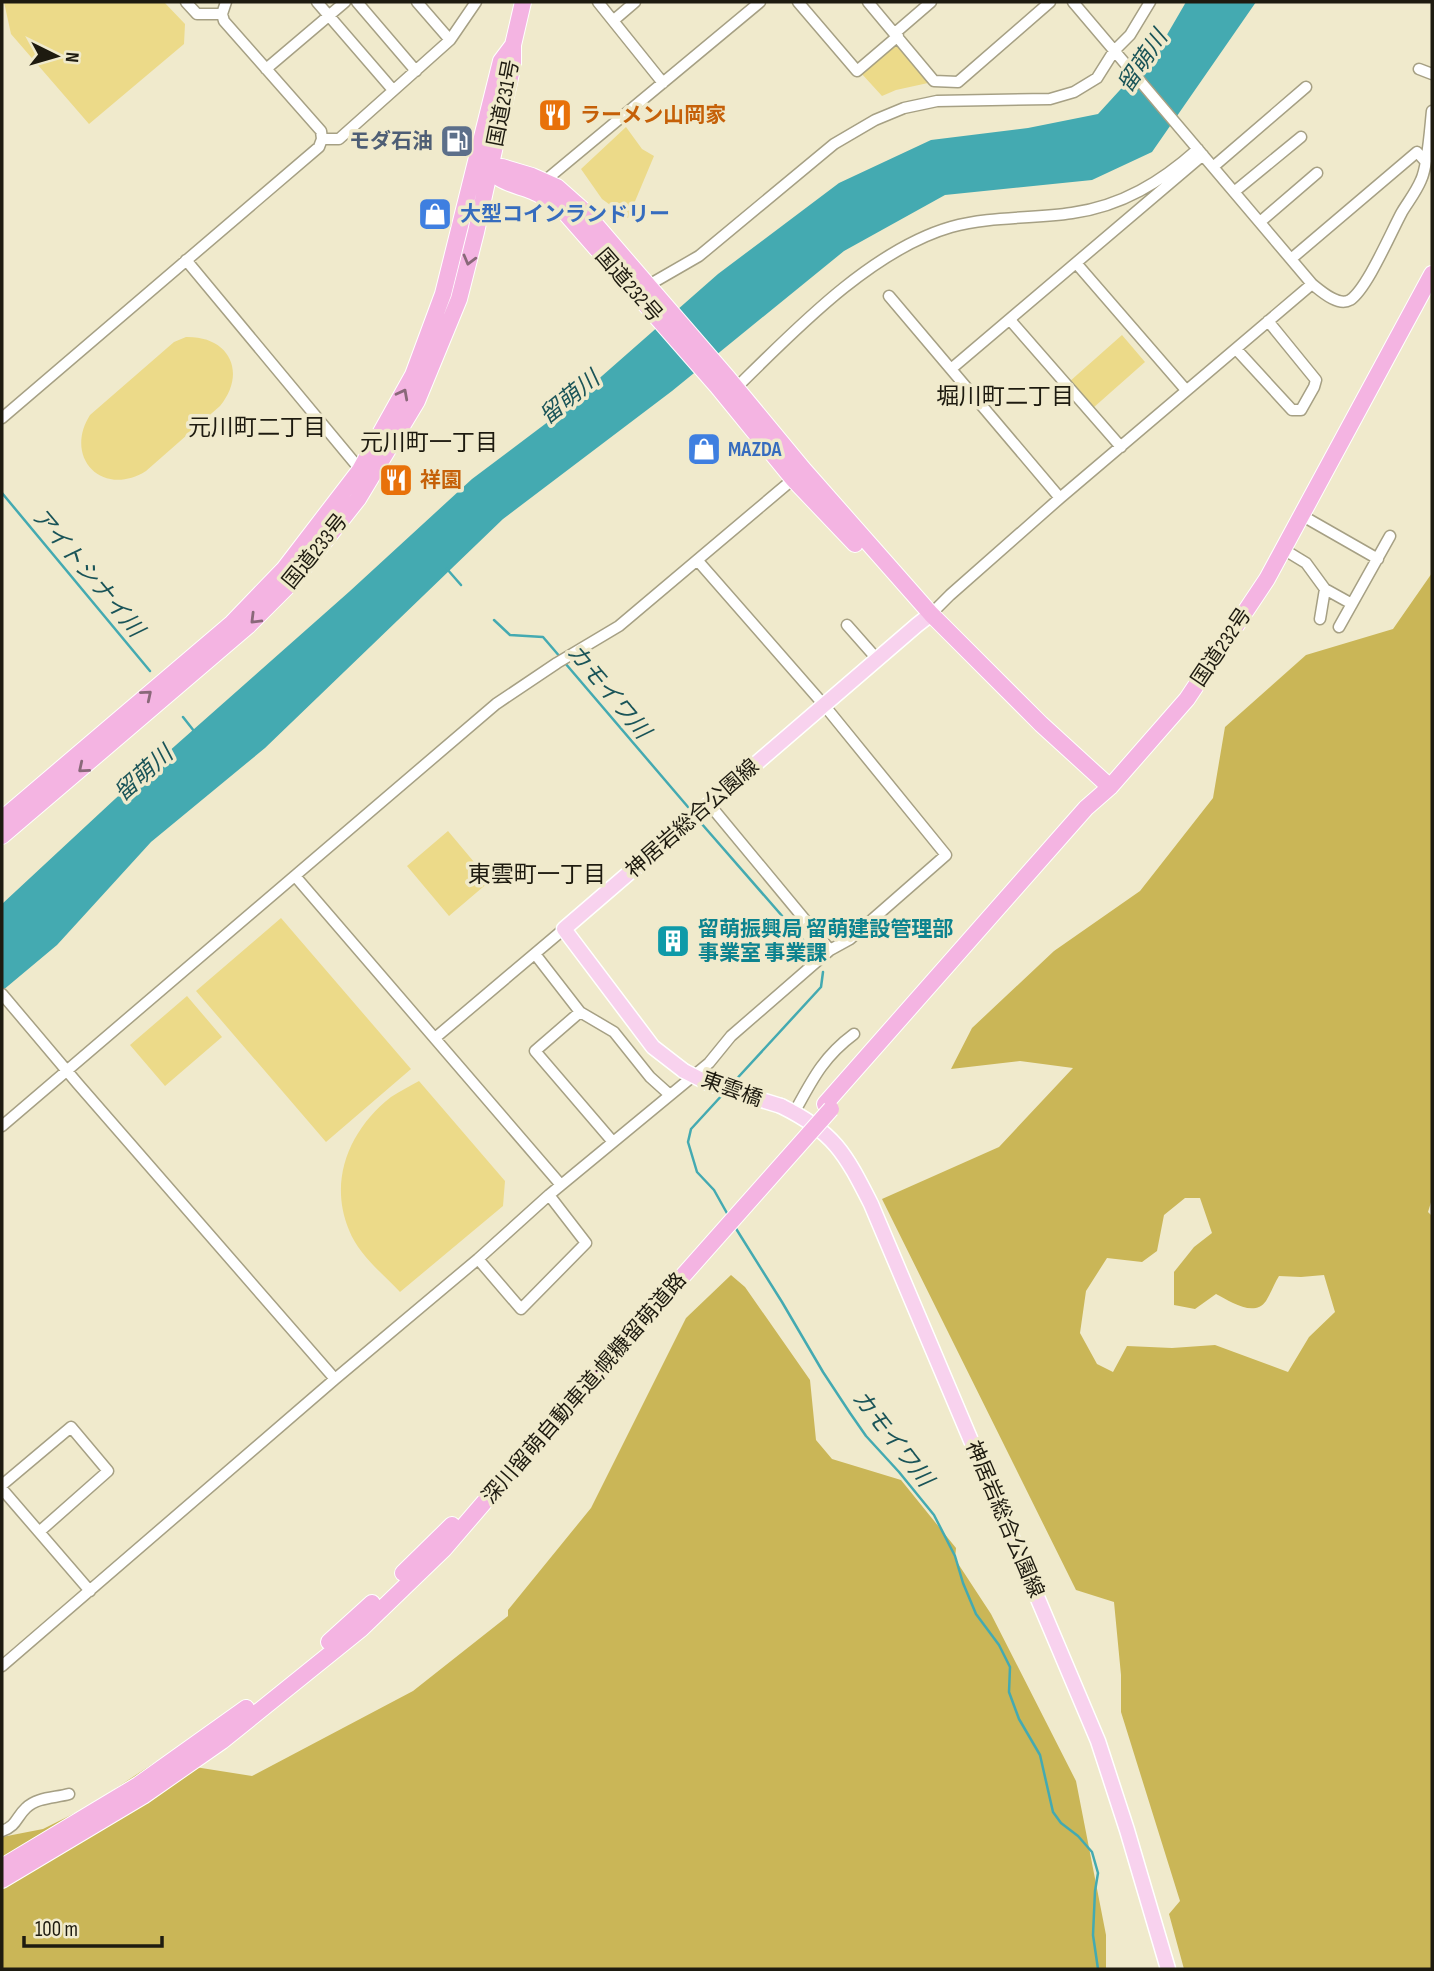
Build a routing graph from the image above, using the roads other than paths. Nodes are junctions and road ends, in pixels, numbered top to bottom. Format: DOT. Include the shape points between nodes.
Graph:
graph roads {
  1 [pos="186,2"];
  2 [pos="226,2"];
  3 [pos="317,2"];
  4 [pos="345,2"];
  5 [pos="357,2"];
  6 [pos="417,2"];
  7 [pos="476,2"];
  8 [pos="523,2"];
  9 [pos="598,2"];
  10 [pos="635,2"];
  11 [pos="739,2"];
  12 [pos="761,2"];
  13 [pos="798,2"];
  14 [pos="868,2"];
  15 [pos="932,2"];
  16 [pos="1050,2"];
  17 [pos="1073,2"];
  18 [pos="1150,2"];
  19 [pos="748,12"];
  20 [pos="222,14"];
  21 [pos="329,15"];
  22 [pos="614,20"];
  23 [pos="896,34"];
  24 [pos="450,40"];
  25 [pos="1116,54"];
  26 [pos="266,69"];
  27 [pos="1419,69"];
  28 [pos="416,71"];
  29 [pos="1432,74"];
  30 [pos="663,83"];
  31 [pos="1306,87"];
  32 [pos="393,90"];
  33 [pos="1432,111"];
  34 [pos="1301,137"];
  35 [pos="322,139"];
  36 [pos="489,139"];
  37 [pos="1199,150"];
  38 [pos="1425,161"];
  39 [pos="482,167"];
  40 [pos="1213,167"];
  41 [pos="1317,173"];
  42 [pos="509,176"];
  43 [pos="479,186"];
  44 [pos="539,186"];
  45 [pos="1234,192"];
  46 [pos="1260,222"];
  47 [pos="1291,259"];
  48 [pos="186,260"];
  49 [pos="1076,263"];
  50 [pos="1432,274"];
  51 [pos="1312,284"];
  52 [pos="890,296"];
  53 [pos="650,297"];
  54 [pos="1010,320"];
  55 [pos="1268,321"];
  56 [pos="1236,349"];
  57 [pos="951,369"];
  58 [pos="727,384"];
  59 [pos="1186,390"];
  60 [pos="2,418"];
  61 [pos="1121,447"];
  62 [pos="365,475"];
  63 [pos="798,475"];
  64 [pos="1060,498"];
  65 [pos="1301,515"];
  66 [pos="1390,536"];
  67 [pos="1283,549"];
  68 [pos="1378,559"];
  69 [pos="698,561"];
  70 [pos="1325,589"];
  71 [pos="1352,604"];
  72 [pos="931,614"];
  73 [pos="1320,619"];
  74 [pos="847,625"];
  75 [pos="1339,627"];
  76 [pos="877,659"];
  77 [pos="824,705"];
  78 [pos="1111,787"];
  79 [pos="709,804"];
  80 [pos="2,819"];
  81 [pos="2,836"];
  82 [pos="295,876"];
  83 [pos="565,929"];
  84 [pos="830,950"];
  85 [pos="534,954"];
  86 [pos="2,994"];
  87 [pos="580,1012"];
  88 [pos="854,1034"];
  89 [pos="435,1038"];
  90 [pos="67,1071"];
  91 [pos="670,1095"];
  92 [pos="781,1107"];
  93 [pos="794,1113"];
  94 [pos="2,1126"];
  95 [pos="613,1142"];
  96 [pos="561,1185"];
  97 [pos="549,1195"];
  98 [pos="478,1259"];
  99 [pos="335,1379"];
  100 [pos="554,1417"];
  101 [pos="2,1487"];
  102 [pos="39,1532"];
  103 [pos="90,1591"];
  104 [pos="2,1666"];
  105 [pos="69,1794"];
  106 [pos="2,1831"];
  107 [pos="2,1867"];
  108 [pos="2,1880"];
  109 [pos="1168,1969"];
  1 -- 20 [label="street" via="197,14"];
  2 -- 20 [label="street"];
  3 -- 21 [label="street"];
  4 -- 21 [label="street"];
  5 -- 28 [label="street"];
  6 -- 24 [label="street"];
  7 -- 24 [label="street"];
  8 -- 36 [label="highway, 国道231号" via="513,64"];
  9 -- 22 [label="street"];
  10 -- 22 [label="street"];
  11 -- 19 [label="street"];
  12 -- 19 [label="street"];
  13 -- 23 [label="street" via="857,71"];
  14 -- 23 [label="street"];
  15 -- 23 [label="street"];
  16 -- 23 [label="street" via="958,82 934,81"];
  17 -- 25 [label="street"];
  18 -- 25 [label="street"];
  19 -- 30 [label="street"];
  20 -- 26 [label="street"];
  21 -- 26 [label="street"];
  21 -- 32 [label="street"];
  22 -- 30 [label="street"];
  24 -- 28 [label="street"];
  25 -- 37 [label="street"];
  25 -- 53 [label="street" via="1097,78 1050,99 937,101 875,120 834,144"];
  26 -- 35 [label="street" via="321,131"];
  27 -- 29 [label="street"];
  28 -- 32 [label="street"];
  30 -- 44 [label="street"];
  31 -- 40 [label="street"];
  32 -- 35 [label="street" via="339,139"];
  33 -- 38 [label="street"];
  34 -- 45 [label="street"];
  35 -- 48 [label="street" via="319,147"];
  36 -- 39 [label="highway, 国道231号"];
  36 -- 42 [label="highway"];
  37 -- 40 [label="street"];
  37 -- 49 [label="street"];
  37 -- 58 [label="street" via="1130,197 1092,210 952,227 912,242 867,271"];
  38 -- 47 [label="street" via="1417,152"];
  38 -- 51 [label="street" via="1421,181 1355,294 1343,302"];
  39 -- 42 [label="highway, 国道232号"];
  39 -- 43 [label="highway, 国道233号"];
  40 -- 45 [label="street"];
  41 -- 46 [label="street"];
  42 -- 43 [label="highway" via="491,186"];
  42 -- 44 [label="highway, 国道232号"];
  43 -- 62 [label="highway, 国道233号" via="459,299 417,401"];
  44 -- 53 [label="highway, 国道232号" via="557,187 583,210"];
  45 -- 46 [label="street"];
  46 -- 47 [label="street"];
  47 -- 51 [label="street"];
  48 -- 60 [label="street"];
  48 -- 62 [label="street"];
  49 -- 54 [label="street"];
  49 -- 59 [label="street"];
  50 -- 65 [label="highway, 国道232号"];
  51 -- 55 [label="street"];
  52 -- 57 [label="street"];
  53 -- 58 [label="highway, 国道232号"];
  54 -- 57 [label="street"];
  54 -- 61 [label="street"];
  55 -- 56 [label="street"];
  55 -- 56 [label="street" via="1316,380 1301,410 1292,410"];
  56 -- 59 [label="street"];
  57 -- 64 [label="street"];
  58 -- 63 [label="highway, 国道232号"];
  59 -- 61 [label="street"];
  61 -- 64 [label="street"];
  80 -- 62 [label="highway, 国道233号, one-way" via="232,623"];
  62 -- 81 [label="highway, 国道233号, one-way" via="358,499 294,580 248,626"];
  63 -- 69 [label="street"];
  63 -- 72 [label="highway, 国道232号" via="911,602"];
  64 -- 72 [label="street"];
  65 -- 67 [label="highway, 国道232号"];
  65 -- 68 [label="street"];
  66 -- 68 [label="street"];
  67 -- 70 [label="street" via="1306,563"];
  67 -- 78 [label="highway, 国道232号" via="1187,699"];
  68 -- 71 [label="street"];
  69 -- 77 [label="street"];
  69 -- 82 [label="street" via="619,625 496,704"];
  70 -- 71 [label="street"];
  70 -- 73 [label="street"];
  71 -- 75 [label="street"];
  72 -- 76 [label="main road, 神居岩総合公園線"];
  72 -- 78 [label="highway, 国道232号"];
  74 -- 76 [label="street"];
  76 -- 77 [label="main road, 神居岩総合公園線"];
  77 -- 79 [label="main road, 神居岩総合公園線"];
  77 -- 84 [label="street" via="946,855 850,939"];
  78 -- 100 [label="highway, 深川留萌自動車道;幌糠留萌道路"];
  79 -- 83 [label="main road, 神居岩総合公園線"];
  79 -- 84 [label="street"];
  82 -- 89 [label="street"];
  82 -- 90 [label="street"];
  83 -- 85 [label="street"];
  83 -- 92 [label="main road, 東雲橋, bridge" via="653,1047 710,1084"];
  84 -- 91 [label="street"];
  85 -- 87 [label="street"];
  85 -- 89 [label="street"];
  86 -- 90 [label="street"];
  87 -- 91 [label="street" via="614,1032"];
  87 -- 95 [label="street" via="535,1051"];
  88 -- 93 [label="street" via="837,1046 815,1073"];
  89 -- 96 [label="street"];
  90 -- 94 [label="street"];
  90 -- 99 [label="street"];
  91 -- 95 [label="street"];
  92 -- 93 [label="main road, 神居岩総合公園線"];
  93 -- 109 [label="main road, 神居岩総合公園線" via="836,1145 871,1204 1098,1741"];
  95 -- 96 [label="street"];
  96 -- 97 [label="street"];
  97 -- 98 [label="street"];
  97 -- 98 [label="street" via="586,1242 521,1308"];
  98 -- 99 [label="street"];
  99 -- 103 [label="street"];
  100 -- 107 [label="highway, 深川留萌自動車道;幌糠留萌道路" via="363,1612 289,1675 138,1785"];
  100 -- 108 [label="highway, 深川留萌自動車道;幌糠留萌道路" via="444,1549 361,1629 222,1741 144,1796"];
  101 -- 102 [label="street"];
  101 -- 102 [label="street" via="71,1427 108,1471"];
  102 -- 103 [label="street"];
  103 -- 104 [label="street"];
  105 -- 106 [label="street" via="26,1807 19,1819"];
}
